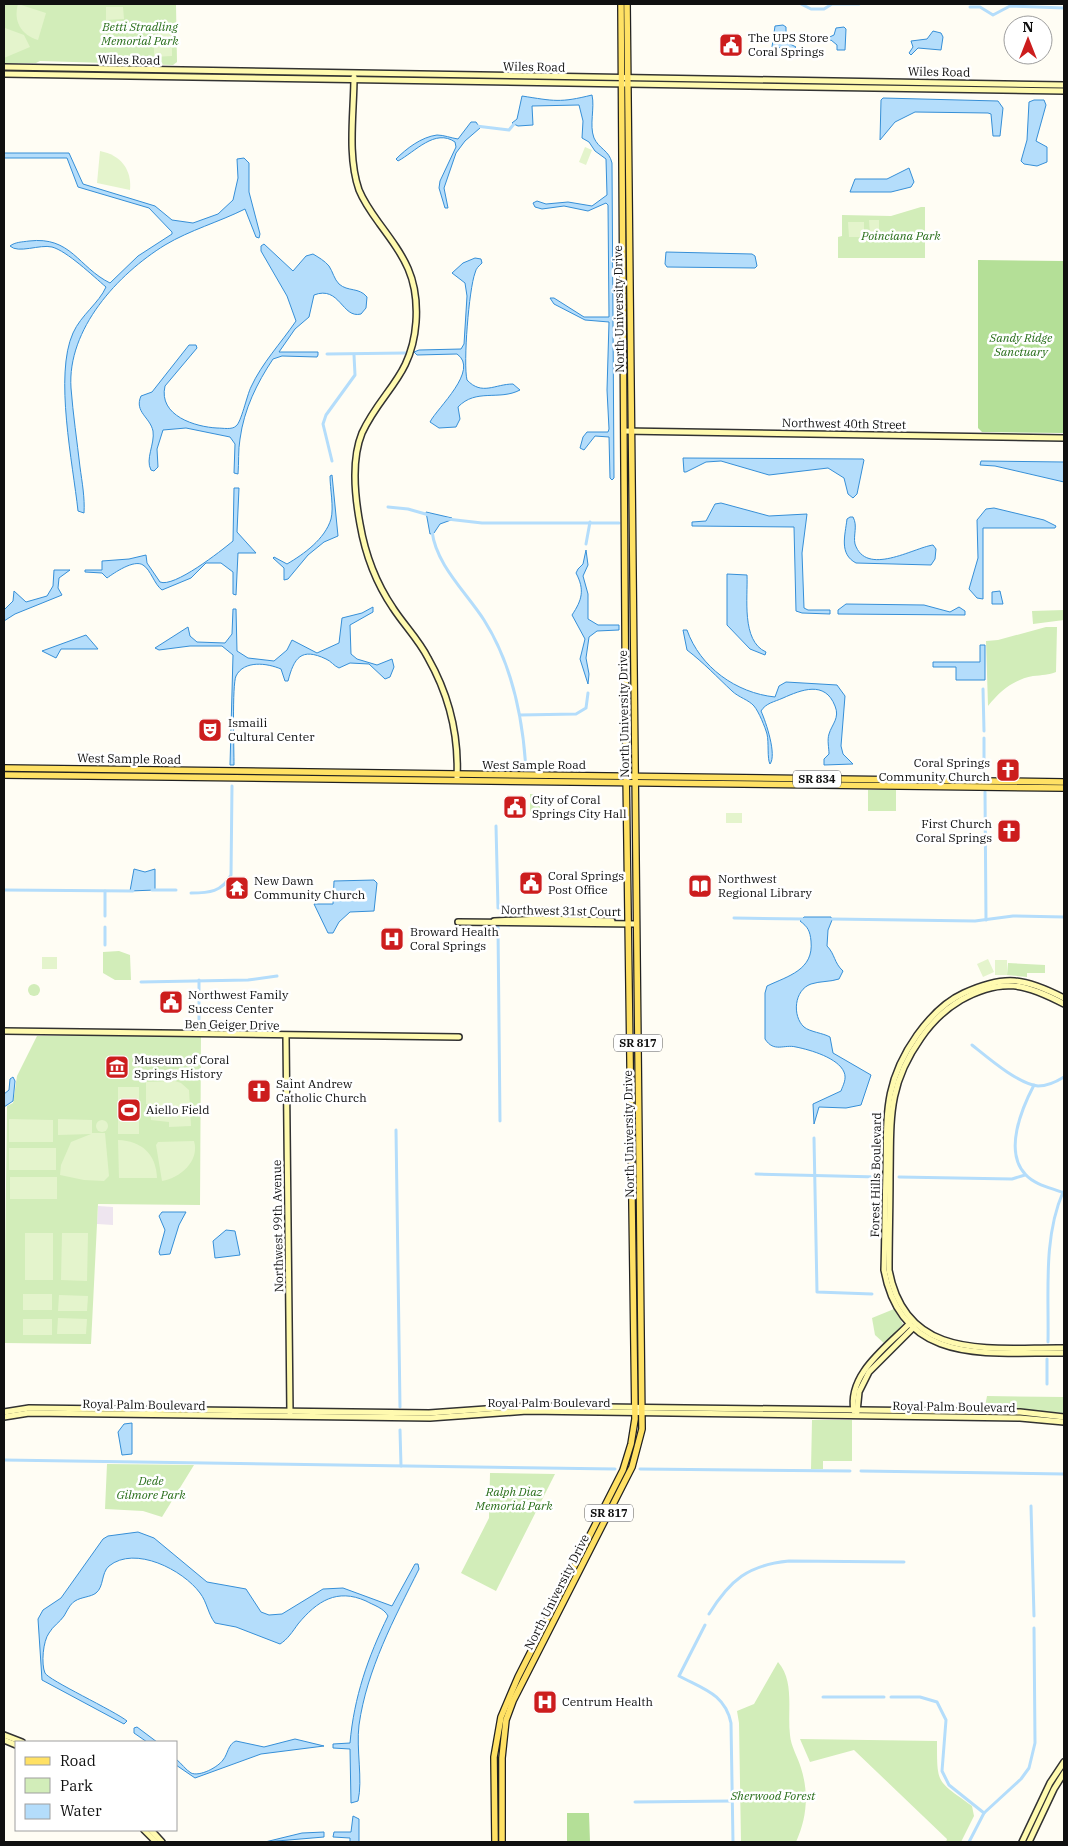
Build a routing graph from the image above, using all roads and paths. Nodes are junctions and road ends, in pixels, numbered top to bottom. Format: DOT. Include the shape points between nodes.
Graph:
graph roads {
  1 [pos="621,4"];
  2 [pos="627,4"];
  3 [pos="4,67"];
  4 [pos="43,68"];
  5 [pos="4,74"];
  6 [pos="41,74"];
  7 [pos="276,75"];
  8 [pos="354,76"];
  9 [pos="623,80"];
  10 [pos="1064,85"];
  11 [pos="1064,91"];
  12 [pos="622,165"];
  13 [pos="628,172"];
  14 [pos="627,431"];
  15 [pos="1064,438"];
  16 [pos="625,625"];
  17 [pos="633,625"];
  18 [pos="625,633"];
  19 [pos="633,633"];
  20 [pos="4,768"];
  21 [pos="92,769"];
  22 [pos="112,769"];
  23 [pos="4,775"];
  24 [pos="548,775"];
  25 [pos="626,775"];
  26 [pos="75,776"];
  27 [pos="92,776"];
  28 [pos="363,776"];
  29 [pos="634,776"];
  30 [pos="457,777"];
  31 [pos="769,778"];
  32 [pos="816,779"];
  33 [pos="520,781"];
  34 [pos="1064,782"];
  35 [pos="626,783"];
  36 [pos="635,783"];
  37 [pos="734,784"];
  38 [pos="777,784"];
  39 [pos="1064,788"];
  40 [pos="633,871"];
  41 [pos="458,922"];
  42 [pos="631,923"];
  43 [pos="1064,1001"];
  44 [pos="630,1003"];
  45 [pos="630,1023"];
  46 [pos="638,1028"];
  47 [pos="4,1031"];
  48 [pos="286,1036"];
  49 [pos="459,1037"];
  50 [pos="638,1045"];
  51 [pos="637,1268"];
  52 [pos="912,1325"];
  53 [pos="1064,1348"];
  54 [pos="1054,1350"];
  55 [pos="1064,1353"];
  56 [pos="583,1406"];
  57 [pos="635,1410"];
  58 [pos="642,1410"];
  59 [pos="4,1412"];
  60 [pos="572,1412"];
  61 [pos="856,1412"];
  62 [pos="1005,1412"];
  63 [pos="290,1414"];
  64 [pos="4,1417"];
  65 [pos="1064,1417"];
  66 [pos="993,1418"];
  67 [pos="1064,1422"];
  68 [pos="608,1499"];
  69 [pos="608,1514"];
  70 [pos="508,1706"];
  71 [pos="4,1735"];
  72 [pos="19,1741"];
  73 [pos="1064,1762"];
  74 [pos="1064,1773"];
  75 [pos="495,1788"];
  76 [pos="495,1808"];
  77 [pos="502,1808"];
  78 [pos="502,1825"];
  79 [pos="145,1831"];
  80 [pos="151,1831"];
  81 [pos="156,1842"];
  82 [pos="162,1842"];
  83 [pos="495,1842"];
  84 [pos="502,1842"];
  85 [pos="1022,1842"];
  86 [pos="1029,1842"];
  1 -- 9 [label="main road, North University Drive"];
  2 -- 9 [label="main road, North University Drive"];
  3 -- 4 [label="main road, Wiles Road"];
  4 -- 6 [label="main road"];
  4 -- 7 [label="main road, Wiles Road"];
  5 -- 6 [label="main road, Wiles Road"];
  6 -- 7 [label="main road, Wiles Road"];
  7 -- 8 [label="main road, Wiles Road"];
  8 -- 9 [label="main road, Wiles Road"];
  8 -- 30 [label="main road" via="357,182 370,211 409,266 417,310 414,338 403,371 361,436 356,468 360,522 366,553 386,597 428,657 451,709"];
  9 -- 10 [label="main road, Wiles Road"];
  9 -- 11 [label="main road, Wiles Road"];
  9 -- 12 [label="main road, North University Drive"];
  9 -- 13 [label="main road, North University Drive"];
  12 -- 13 [label="main road"];
  12 -- 14 [label="main road, North University Drive"];
  13 -- 14 [label="main road, North University Drive"];
  14 -- 15 [label="main road, Northwest 40th Street"];
  14 -- 16 [label="main road, North University Drive"];
  14 -- 17 [label="main road, North University Drive"];
  16 -- 17 [label="main road"];
  16 -- 18 [label="main road, North University Drive"];
  17 -- 19 [label="main road, North University Drive"];
  18 -- 19 [label="main road"];
  18 -- 25 [label="main road, North University Drive"];
  19 -- 29 [label="main road, North University Drive"];
  20 -- 21 [label="main road, West Sample Road"];
  21 -- 22 [label="main road, West Sample Road"];
  21 -- 26 [label="main road"];
  22 -- 27 [label="main road"];
  22 -- 28 [label="main road, West Sample Road"];
  23 -- 26 [label="main road, West Sample Road"];
  24 -- 25 [label="main road, West Sample Road"];
  24 -- 30 [label="main road, West Sample Road"];
  24 -- 33 [label="main road"];
  25 -- 29 [label="main road, West Sample Road / SR 834"];
  25 -- 35 [label="main road, North University Drive"];
  26 -- 27 [label="main road, West Sample Road"];
  27 -- 28 [label="main road, West Sample Road"];
  28 -- 30 [label="main road, West Sample Road"];
  28 -- 30 [label="main road, West Sample Road" via="379,772"];
  29 -- 31 [label="main road, West Sample Road / SR 834"];
  29 -- 36 [label="main road, North University Drive"];
  30 -- 33 [label="main road, West Sample Road"];
  31 -- 32 [label="main road, West Sample Road / SR 834"];
  31 -- 37 [label="main road" via="763,782"];
  32 -- 34 [label="main road, West Sample Road / SR 834"];
  32 -- 38 [label="main road"];
  33 -- 35 [label="main road, West Sample Road"];
  35 -- 36 [label="main road, West Sample Road"];
  35 -- 40 [label="main road, North University Drive" via="629,860"];
  36 -- 37 [label="main road, West Sample Road / SR 834"];
  36 -- 40 [label="main road, North University Drive / SR 817"];
  37 -- 38 [label="main road, West Sample Road / SR 834"];
  38 -- 39 [label="main road, West Sample Road / SR 834"];
  40 -- 42 [label="main road, North University Drive / SR 817"];
  40 -- 42 [label="main road, North University Drive / SR 817"];
  41 -- 42 [label="main road, Northwest 31st Court" via="543,919"];
  42 -- 44 [label="main road, North University Drive / SR 817"];
  42 -- 46 [label="main road, North University Drive / SR 817"];
  43 -- 52 [label="main road, Forest Hills Boulevard" via="1020,983 992,987 944,1011 930,1024 908,1057 898,1080 892,1109 889,1270 895,1296"];
  44 -- 45 [label="main road, North University Drive / SR 817"];
  44 -- 46 [label="main road" via="633,1021"];
  45 -- 50 [label="main road"];
  45 -- 51 [label="main road, North University Drive / SR 817" via="633,1250"];
  46 -- 50 [label="main road, North University Drive / SR 817"];
  47 -- 48 [label="main road, Ben Geiger Drive"];
  48 -- 49 [label="main road, Ben Geiger Drive"];
  48 -- 63 [label="main road, Northwest 99th Avenue"];
  50 -- 51 [label="main road, North University Drive / SR 817"];
  51 -- 57 [label="main road, North University Drive / SR 817"];
  51 -- 58 [label="main road, North University Drive / SR 817"];
  52 -- 54 [label="main road, Forest Hills Boulevard" via="956,1345"];
  52 -- 61 [label="main road" via="864,1370 854,1391"];
  53 -- 54 [label="main road, Forest Hills Boulevard"];
  54 -- 55 [label="main road, Forest Hills Boulevard"];
  56 -- 57 [label="main road, Royal Palm Boulevard"];
  56 -- 60 [label="main road"];
  56 -- 63 [label="main road, Royal Palm Boulevard" via="507,1406 429,1413"];
  57 -- 58 [label="main road, Royal Palm Boulevard"];
  57 -- 60 [label="main road, Royal Palm Boulevard"];
  57 -- 68 [label="main road, North University Drive / SR 817" via="629,1452"];
  58 -- 61 [label="main road, Royal Palm Boulevard"];
  58 -- 69 [label="main road, North University Drive / SR 817" via="641,1437 634,1462"];
  59 -- 63 [label="main road, Royal Palm Boulevard" via="29,1408"];
  60 -- 63 [label="main road, Royal Palm Boulevard" via="507,1411 430,1418"];
  61 -- 62 [label="main road, Royal Palm Boulevard"];
  61 -- 66 [label="main road, Royal Palm Boulevard"];
  62 -- 65 [label="main road, Royal Palm Boulevard"];
  62 -- 66 [label="main road"];
  63 -- 64 [label="main road, Royal Palm Boulevard" via="29,1413"];
  66 -- 67 [label="main road, Royal Palm Boulevard"];
  68 -- 69 [label="main road"];
  68 -- 70 [label="main road, North University Drive / SR 817" via="512,1689"];
  69 -- 70 [label="main road, North University Drive / SR 817"];
  70 -- 75 [label="main road, North University Drive / SR 817" via="496,1734"];
  70 -- 77 [label="main road" via="502,1758"];
  71 -- 72 [label="main road"];
  73 -- 85 [label="main road" via="1050,1783"];
  74 -- 86 [label="main road"];
  75 -- 76 [label="main road, North University Drive / SR 817"];
  75 -- 77 [label="main road"];
  76 -- 78 [label="main road"];
  76 -- 83 [label="main road, North University Drive / SR 817"];
  77 -- 78 [label="main road"];
  78 -- 84 [label="main road"];
  79 -- 81 [label="main road"];
  80 -- 82 [label="main road"];
}
